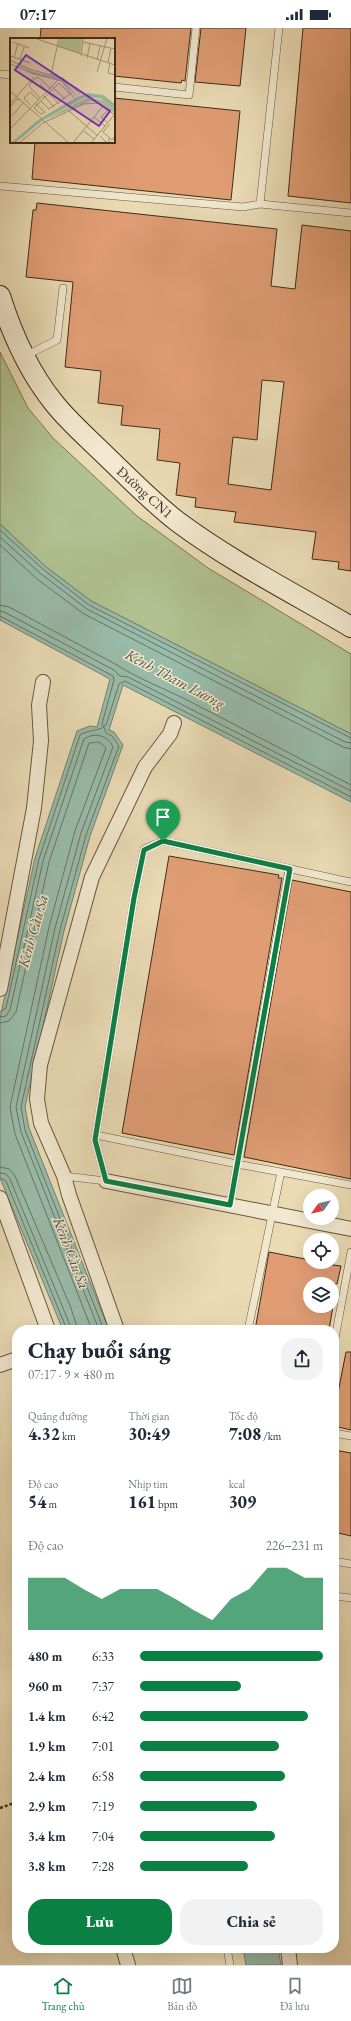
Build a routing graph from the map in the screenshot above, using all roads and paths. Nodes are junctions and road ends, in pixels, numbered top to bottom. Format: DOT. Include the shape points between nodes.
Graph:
graph roads {
  1 [pos="196,28"];
  2 [pos="279,28"];
  3 [pos="0,74"];
  4 [pos="10,75"];
  5 [pos="115,87"];
  6 [pos="0,186"];
  7 [pos="260,204"];
  8 [pos="351,213"];
  9 [pos="63,288"];
  10 [pos="0,296"];
  11 [pos="25,356"];
  12 [pos="351,627"];
  13 [pos="43,682"];
  14 [pos="174,723"];
  15 [pos="290,869"];
  16 [pos="351,882"];
  17 [pos="0,989"];
  18 [pos="96,1134"];
  19 [pos="237,1164"];
  20 [pos="281,1172"];
  21 [pos="64,1176"];
  22 [pos="106,1181"];
  23 [pos="351,1185"];
  24 [pos="0,1198"];
  25 [pos="230,1205"];
  26 [pos="272,1214"];
  27 [pos="351,1229"];
  28 [pos="351,1252"];
  29 [pos="46,1325"];
  30 [pos="115,1325"];
  31 [pos="249,1325"];
  32 [pos="338,1325"];
  33 [pos="12,1361"];
  34 [pos="0,1366"];
  35 [pos="339,1434"];
  36 [pos="351,1436"];
  37 [pos="339,1562"];
  38 [pos="351,1564"];
  39 [pos="339,1597"];
  40 [pos="351,1598"];
  41 [pos="12,1804"];
  42 [pos="0,1808"];
  43 [pos="124,1953"];
  44 [pos="228,1953"];
  45 [pos="289,1953"];
  46 [pos="128,1965"];
  47 [pos="230,1965"];
  48 [pos="290,1965"];
  1 -- 5 [label="lane" via="189,95"];
  2 -- 7 [label="lane"];
  3 -- 4 [label="lane"];
  6 -- 7 [label="lane" via="243,207"];
  7 -- 8 [label="lane"];
  9 -- 11 [label="lane" via="57,340"];
  10 -- 11 [label="street, Đường CN1"];
  11 -- 12 [label="street, Đường CN1" via="55,404 160,507 233,559"];
  13 -- 17 [label="street" via="39,705 41,741 34,808"];
  14 -- 21 [label="street" via="170,734 145,768 92,877 40,1065 37,1099 41,1123"];
  15 -- 16 [label="lane"];
  15 -- 18 [label="lane" via="163,841 144,850"];
  15 -- 19 [label="lane"];
  18 -- 19 [label="lane"];
  18 -- 22 [label="lane" via="95,1140"];
  19 -- 20 [label="lane"];
  19 -- 25 [label="lane"];
  20 -- 23 [label="lane"];
  20 -- 26 [label="lane"];
  21 -- 22 [label="lane"];
  21 -- 30 [label="street"];
  22 -- 25 [label="street"];
  24 -- 29 [label="street"];
  25 -- 26 [label="street"];
  26 -- 27 [label="street"];
  26 -- 31 [label="lane"];
  28 -- 32 [label="lane"];
  33 -- 34 [label="street"];
  35 -- 36 [label="lane"];
  37 -- 38 [label="lane"];
  39 -- 40 [label="lane"];
  41 -- 42 [label="path"];
  43 -- 46 [label="street"];
  44 -- 47 [label="lane"];
  45 -- 48 [label="street"];
}
